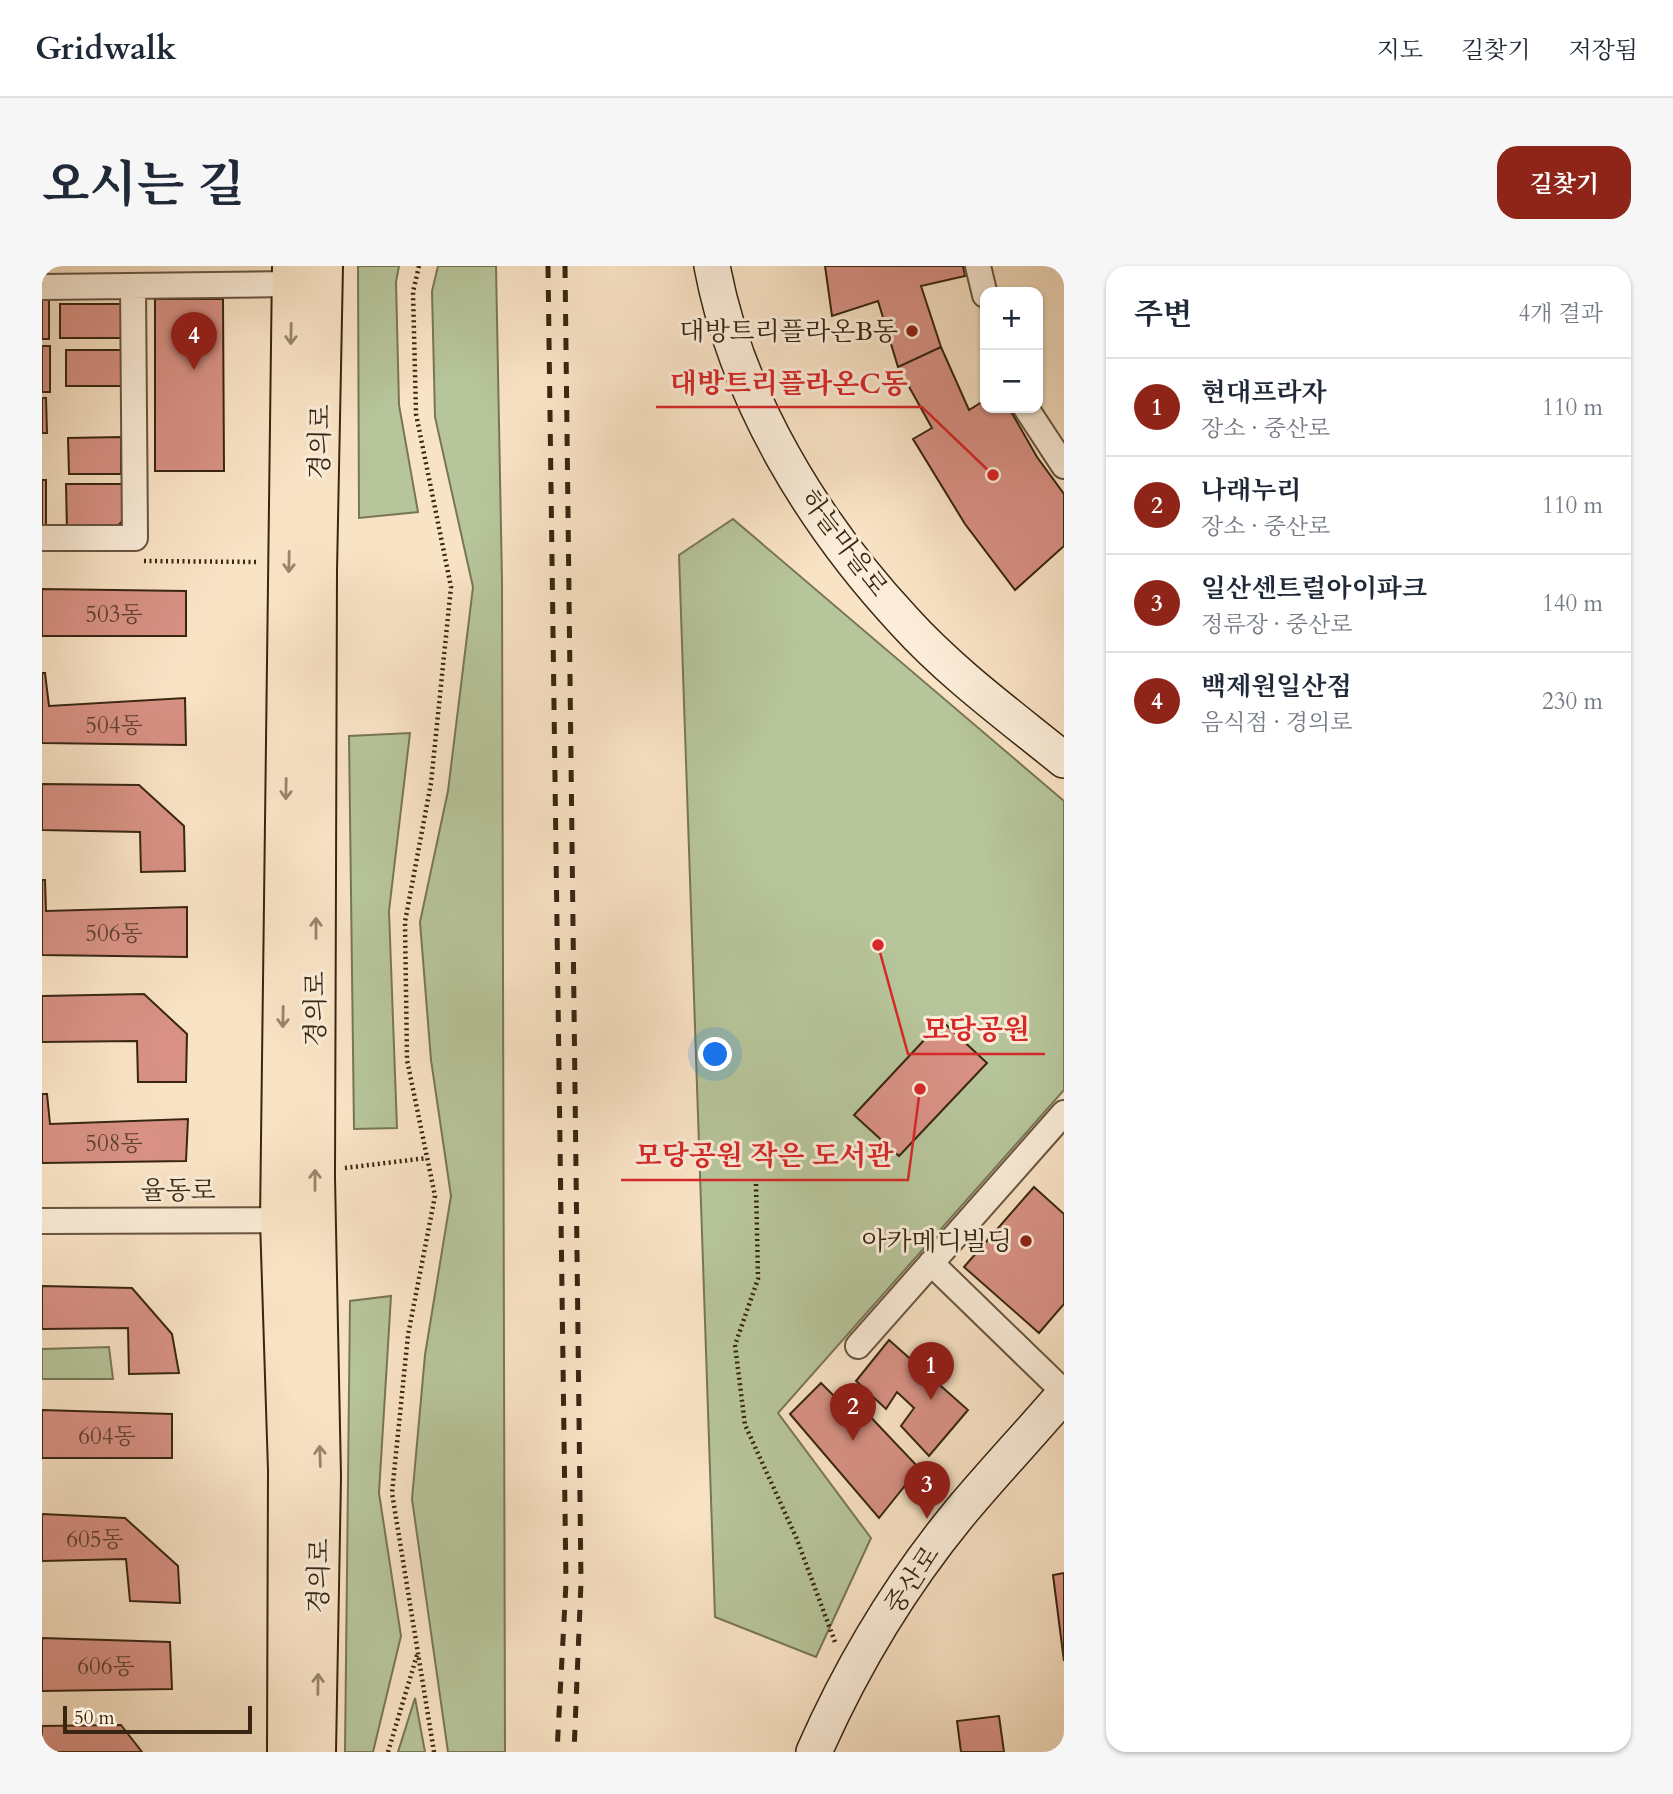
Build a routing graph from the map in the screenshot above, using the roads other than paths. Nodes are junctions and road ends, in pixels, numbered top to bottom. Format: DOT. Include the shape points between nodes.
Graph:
graph roads {
  1 [pos="712,266"];
  2 [pos="978,266"];
  3 [pos="302,272"];
  4 [pos="133,286"];
  5 [pos="42,287"];
  6 [pos="983,287"];
  7 [pos="1029,413"];
  8 [pos="1064,466"];
  9 [pos="42,538"];
  10 [pos="1064,760"];
  11 [pos="1064,1113"];
  12 [pos="298,1220"];
  13 [pos="42,1221"];
  14 [pos="931,1263"];
  15 [pos="858,1346"];
  16 [pos="1064,1393"];
  17 [pos="287,1752"];
  18 [pos="316,1752"];
  19 [pos="814,1752"];
  1 -- 10 [label="main road, 하늘마을로" via="734,346 761,412 798,481 842,548 905,622"];
  2 -- 6 [label="street"];
  3 -- 4 [label="street, 경의로"];
  3 -- 12 [label="main road, 경의로"];
  4 -- 5 [label="street, 경의로"];
  4 -- 9 [label="street" via="137,549"];
  7 -- 8 [label="street"];
  11 -- 14 [label="street"];
  12 -- 13 [label="street, 율동로"];
  12 -- 17 [label="main road, 경의로" via="288,1470"];
  18 -- 12 [label="main road, 경의로, one-way" via="321,1477"];
  14 -- 15 [label="street"];
  14 -- 16 [label="street"];
  16 -- 19 [label="main road, 중산로" via="908,1582 864,1654"];
}
